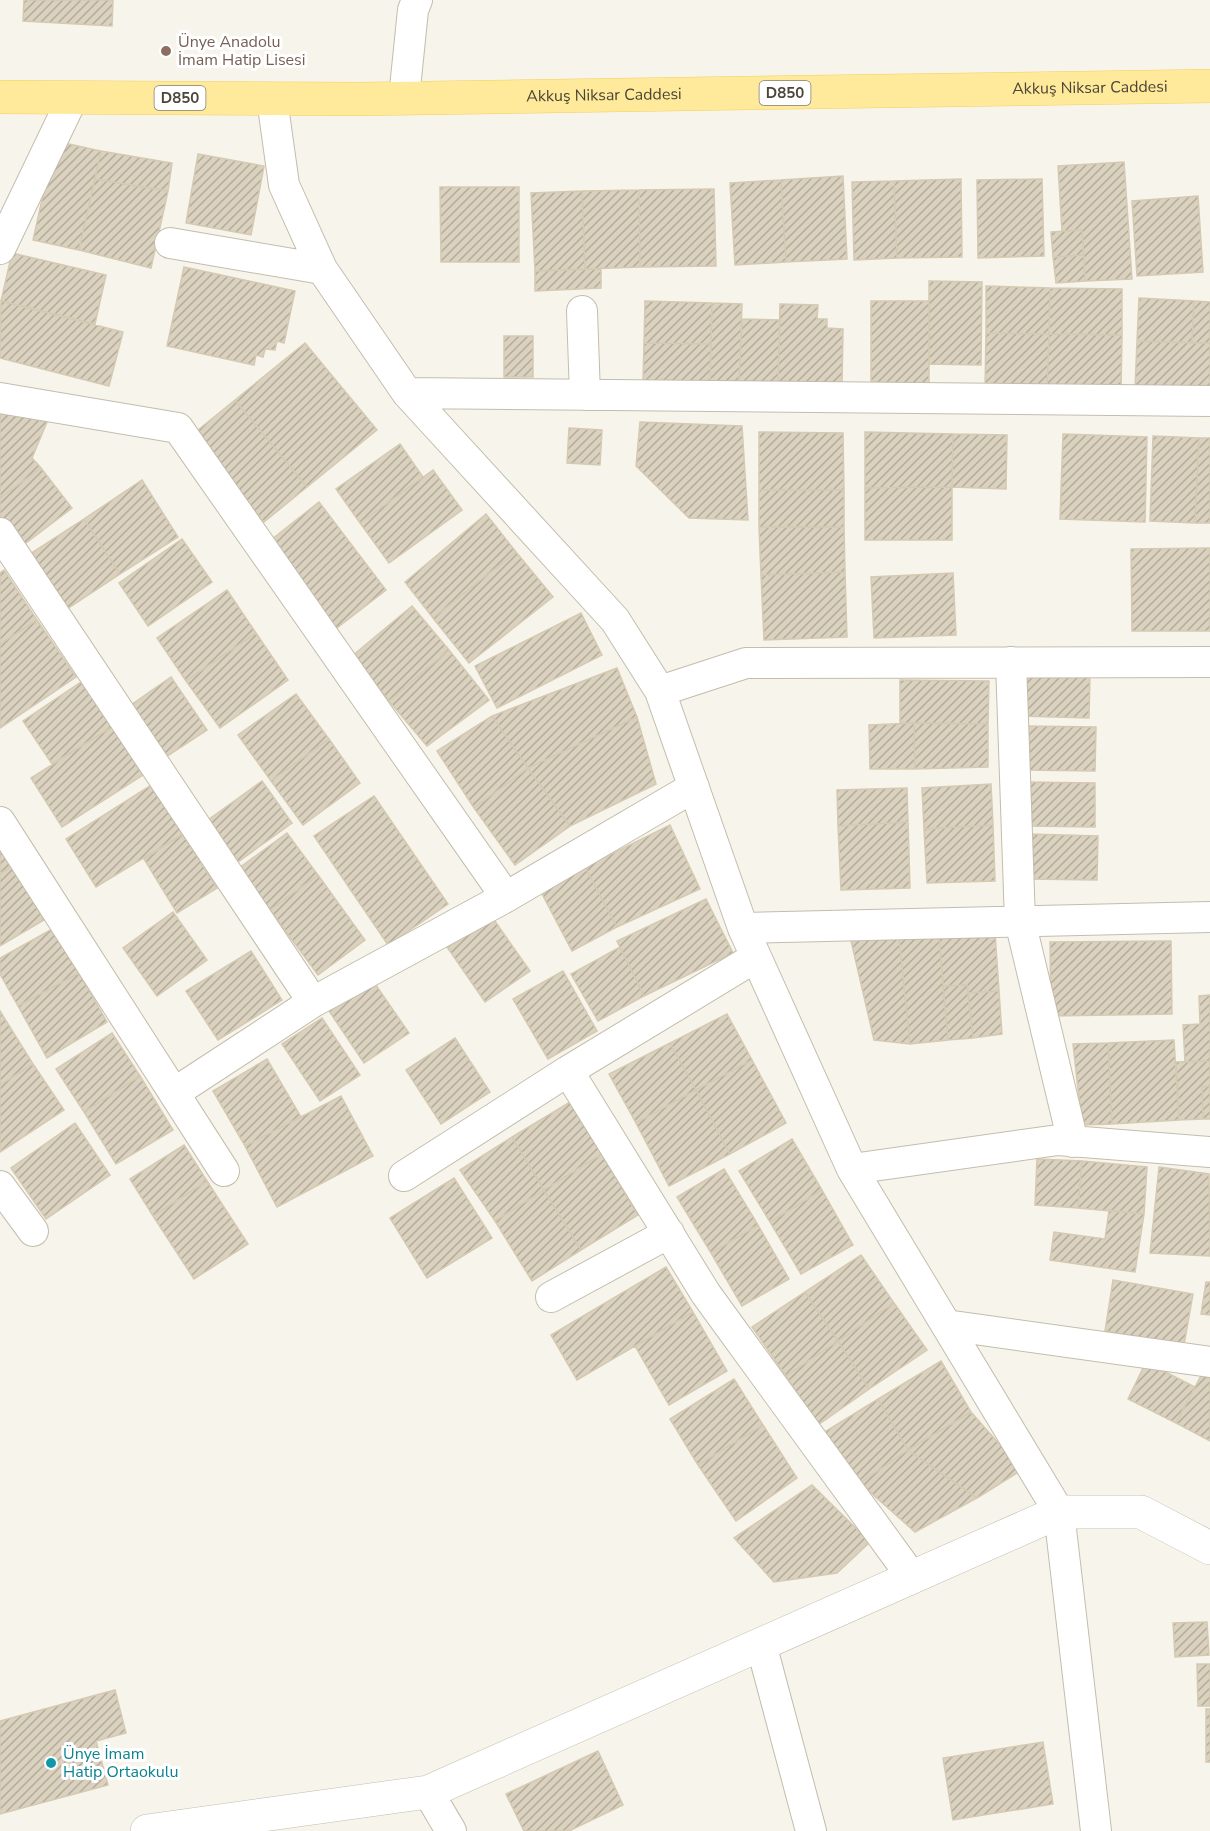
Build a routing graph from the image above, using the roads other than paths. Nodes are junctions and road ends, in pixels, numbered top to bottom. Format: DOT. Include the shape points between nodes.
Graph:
graph roads {
  1 [pos="417,0"];
  2 [pos="1210,86"];
  3 [pos="0,97"];
  4 [pos="73,97"];
  5 [pos="272,99"];
  6 [pos="404,99"];
  7 [pos="170,243"];
  8 [pos="0,249"];
  9 [pos="322,269"];
  10 [pos="582,311"];
  11 [pos="407,393"];
  12 [pos="585,395"];
  13 [pos="0,398"];
  14 [pos="1210,401"];
  15 [pos="0,533"];
  16 [pos="1011,662"];
  17 [pos="1210,662"];
  18 [pos="660,691"];
  19 [pos="694,787"];
  20 [pos="0,822"];
  21 [pos="506,897"];
  22 [pos="1210,917"];
  23 [pos="1020,921"];
  24 [pos="743,928"];
  25 [pos="756,957"];
  26 [pos="313,1002"];
  27 [pos="568,1071"];
  28 [pos="174,1093"];
  29 [pos="1073,1142"];
  30 [pos="1210,1152"];
  31 [pos="852,1169"];
  32 [pos="224,1170"];
  33 [pos="404,1176"];
  34 [pos="0,1186"];
  35 [pos="33,1231"];
  36 [pos="669,1233"];
  37 [pos="551,1297"];
  38 [pos="946,1325"];
  39 [pos="1210,1362"];
  40 [pos="1059,1512"];
  41 [pos="1210,1548"];
  42 [pos="912,1577"];
  43 [pos="761,1644"];
  44 [pos="428,1792"];
  45 [pos="147,1831"];
  46 [pos="451,1831"];
  47 [pos="811,1831"];
  48 [pos="1096,1831"];
  1 -- 6 [label="street"];
  2 -- 6 [label="main road, Akkuş Niksar Caddesi / D850"];
  3 -- 4 [label="main road, Akkuş Niksar Caddesi / D850"];
  4 -- 5 [label="main road, Akkuş Niksar Caddesi / D850"];
  4 -- 8 [label="street"];
  5 -- 6 [label="main road, Akkuş Niksar Caddesi / D850"];
  5 -- 9 [label="street" via="284,185"];
  7 -- 9 [label="street"];
  9 -- 11 [label="street"];
  10 -- 12 [label="street"];
  11 -- 12 [label="street"];
  11 -- 18 [label="street" via="615,620"];
  12 -- 14 [label="street"];
  13 -- 21 [label="street" via="178,428"];
  15 -- 26 [label="street"];
  16 -- 17 [label="street"];
  16 -- 18 [label="street" via="746,663"];
  16 -- 23 [label="street"];
  18 -- 19 [label="street"];
  19 -- 21 [label="street"];
  19 -- 24 [label="street"];
  20 -- 28 [label="street"];
  21 -- 26 [label="street"];
  22 -- 23 [label="street"];
  23 -- 24 [label="street"];
  23 -- 29 [label="street"];
  24 -- 25 [label="street"];
  25 -- 27 [label="street"];
  25 -- 31 [label="street"];
  26 -- 28 [label="street"];
  27 -- 33 [label="street"];
  27 -- 36 [label="street"];
  28 -- 32 [label="street"];
  29 -- 30 [label="street"];
  29 -- 31 [label="street" via="1058,1140"];
  31 -- 38 [label="street"];
  34 -- 35 [label="street"];
  36 -- 37 [label="street"];
  36 -- 42 [label="street" via="706,1294"];
  38 -- 39 [label="street"];
  38 -- 40 [label="street"];
  40 -- 41 [label="street" via="1141,1512"];
  40 -- 42 [label="street"];
  40 -- 48 [label="street"];
  42 -- 43 [label="street"];
  43 -- 44 [label="street"];
  43 -- 47 [label="street"];
  44 -- 45 [label="street"];
  44 -- 46 [label="street"];
}
